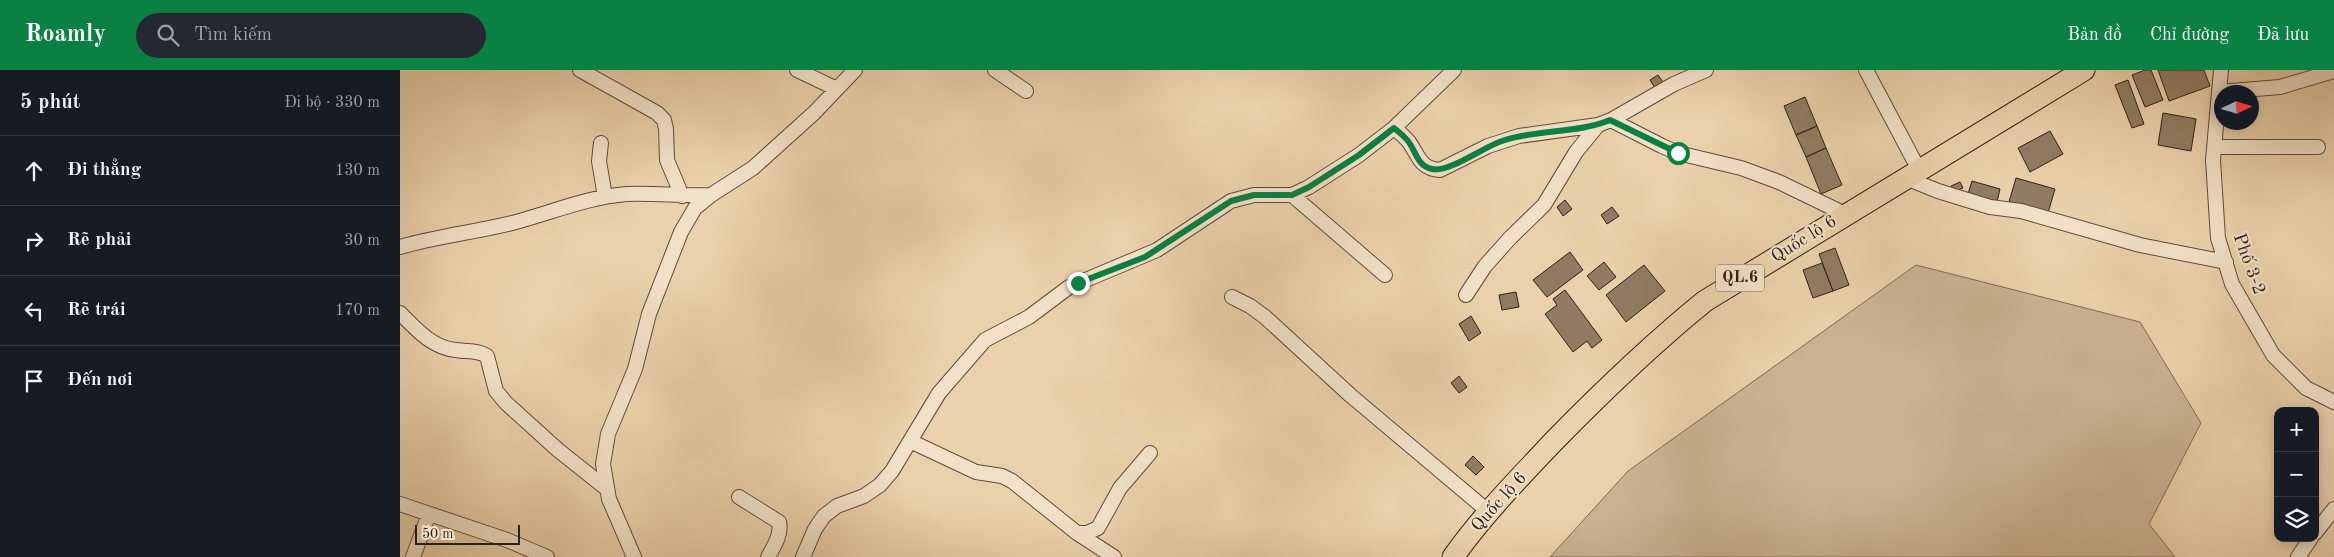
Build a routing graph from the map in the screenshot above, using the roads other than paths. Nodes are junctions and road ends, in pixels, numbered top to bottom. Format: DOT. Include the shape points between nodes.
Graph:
graph roads {
  1 [pos="580,70"];
  2 [pos="797,70"];
  3 [pos="855,70"];
  4 [pos="995,70"];
  5 [pos="1454,70"];
  6 [pos="1706,70"];
  7 [pos="1866,70"];
  8 [pos="2084,70"];
  9 [pos="2221,70"];
  10 [pos="2334,71"];
  11 [pos="2220,85"];
  12 [pos="837,89"];
  13 [pos="2259,89"];
  14 [pos="1026,91"];
  15 [pos="1604,123"];
  16 [pos="1394,128"];
  17 [pos="2216,130"];
  18 [pos="601,143"];
  19 [pos="2214,147"];
  20 [pos="2318,148"];
  21 [pos="1913,174"];
  22 [pos="711,195"];
  23 [pos="1292,195"];
  24 [pos="682,196"];
  25 [pos="605,197"];
  26 [pos="1845,214"];
  27 [pos="400,247"];
  28 [pos="2226,262"];
  29 [pos="1385,275"];
  30 [pos="1466,295"];
  31 [pos="1232,297"];
  32 [pos="400,313"];
  33 [pos="2334,402"];
  34 [pos="910,441"];
  35 [pos="1150,453"];
  36 [pos="607,490"];
  37 [pos="739,497"];
  38 [pos="400,504"];
  39 [pos="2334,509"];
  40 [pos="1489,512"];
  41 [pos="429,514"];
  42 [pos="2319,528"];
  43 [pos="1077,533"];
  44 [pos="2308,542"];
  45 [pos="413,557"];
  46 [pos="547,557"];
  47 [pos="634,557"];
  48 [pos="768,557"];
  49 [pos="803,557"];
  50 [pos="1114,557"];
  51 [pos="1453,557"];
  52 [pos="2298,557"];
  1 -- 24 [label="street" via="657,112 664,120 667,160"];
  2 -- 12 [label="street"];
  3 -- 12 [label="street"];
  4 -- 14 [label="street"];
  5 -- 16 [label="street"];
  6 -- 15 [label="street" via="1655,93"];
  7 -- 21 [label="street"];
  8 -- 21 [label="highway, Quốc lộ 6 / QL.6"];
  9 -- 11 [label="street, Phố 3-2"];
  10 -- 13 [label="street" via="2280,87"];
  12 -- 22 [label="street" via="753,168"];
  15 -- 16 [label="street" via="1520,136 1488,146 1440,170 1424,166"];
  15 -- 26 [label="street" via="1678,153 1741,168"];
  15 -- 30 [label="street" via="1576,152 1544,205 1510,236"];
  16 -- 23 [label="street" via="1340,168"];
  17 -- 19 [label="street, Phố 3-2"];
  18 -- 25 [label="street" via="599,161"];
  19 -- 20 [label="street"];
  19 -- 28 [label="street, Phố 3-2" via="2218,238"];
  21 -- 26 [label="highway, Quốc lộ 6 / QL.6"];
  21 -- 28 [label="street" via="1938,191 1990,207 2021,211 2140,245"];
  22 -- 24 [label="street"];
  22 -- 36 [label="street" via="695,208 681,232 649,314 635,368 608,434 603,464"];
  23 -- 29 [label="street"];
  23 -- 34 [label="street" via="1254,195 1231,201 1145,257 1078,283 1029,317 996,333 975,350 939,394"];
  24 -- 25 [label="street" via="635,194"];
  25 -- 27 [label="street"];
  26 -- 40 [label="highway, Quốc lộ 6 / QL.6" via="1738,279 1682,319 1599,396"];
  28 -- 33 [label="street, Phố 3-2" via="2232,284 2273,356 2306,388"];
  31 -- 40 [label="street" via="1265,317 1350,395"];
  32 -- 36 [label="street" via="420,334 436,344 454,350 479,351 487,356 496,391 558,450"];
  34 -- 43 [label="street" via="976,472 1012,481"];
  34 -- 49 [label="street" via="880,485 824,516"];
  35 -- 43 [label="street" via="1120,488 1098,528 1087,534"];
  36 -- 47 [label="street"];
  37 -- 48 [label="street" via="779,522 778,539"];
  38 -- 41 [label="street"];
  39 -- 42 [label="street"];
  40 -- 51 [label="highway, Quốc lộ 6 / QL.6"];
  41 -- 45 [label="street"];
  41 -- 46 [label="street"];
  43 -- 50 [label="street"];
  44 -- 52 [label="street"];
}
